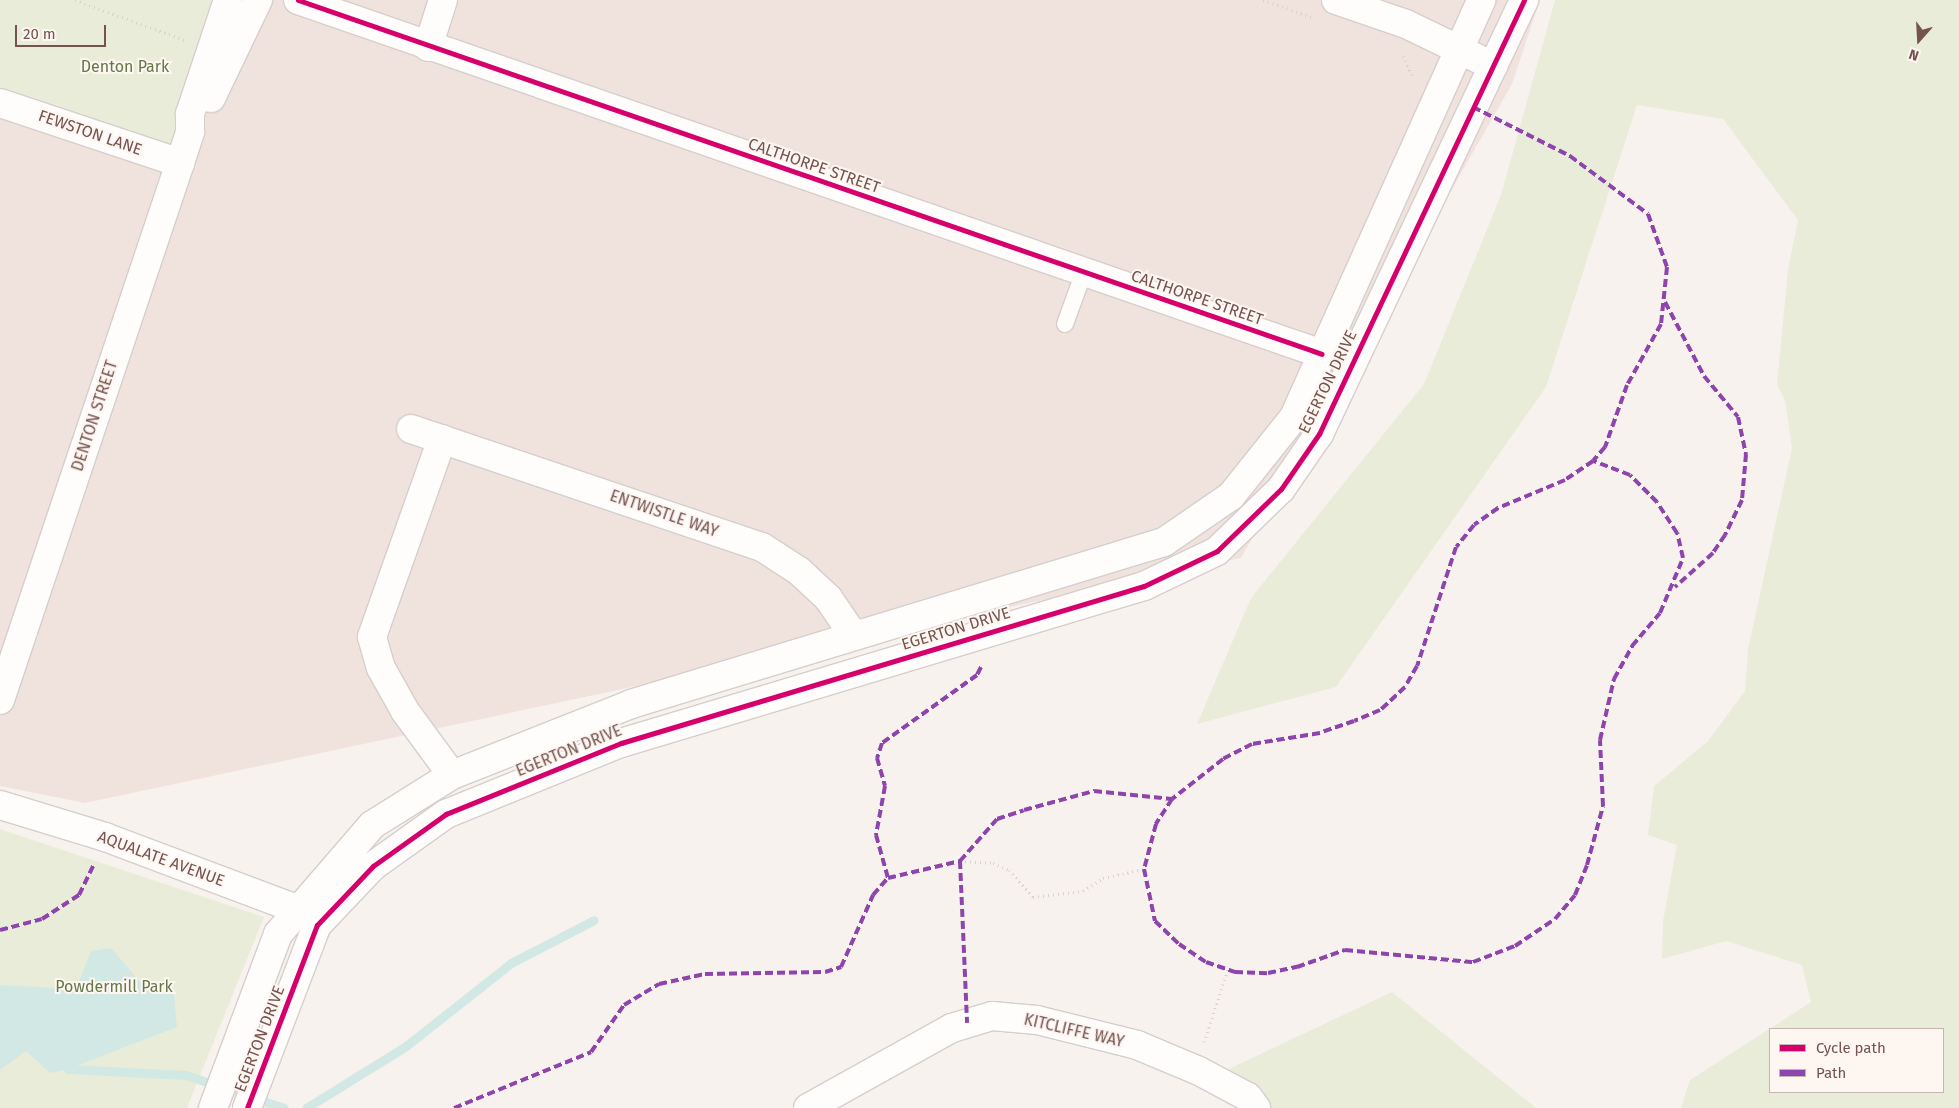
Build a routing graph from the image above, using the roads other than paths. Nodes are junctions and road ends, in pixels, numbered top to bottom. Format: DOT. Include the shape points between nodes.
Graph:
graph roads {
  1 [pos="228,0"];
  2 [pos="258,0"];
  3 [pos="298,0"];
  4 [pos="443,0"];
  5 [pos="1481,0"];
  6 [pos="1524,0"];
  7 [pos="1328,10"];
  8 [pos="428,47"];
  9 [pos="1460,47"];
  10 [pos="1493,66"];
  11 [pos="0,103"];
  12 [pos="190,132"];
  13 [pos="180,163"];
  14 [pos="1084,272"];
  15 [pos="1065,324"];
  16 [pos="1322,354"];
  17 [pos="411,429"];
  18 [pos="442,439"];
  19 [pos="854,636"];
  20 [pos="0,700"];
  21 [pos="452,775"];
  22 [pos="0,805"];
  23 [pos="307,917"];
  24 [pos="213,1108"];
  25 [pos="247,1108"];
  26 [pos="808,1108"];
  27 [pos="1256,1108"];
  1 -- 12 [label="street, DENTON STREET" via="190,114"];
  2 -- 12 [label="street, DENTON STREET"];
  3 -- 8 [label="street, CALTHORPE STREET"];
  4 -- 8 [label="street"];
  5 -- 9 [label="street, EGERTON DRIVE"];
  6 -- 10 [label="street, EGERTON DRIVE"];
  7 -- 9 [label="street"];
  8 -- 14 [label="street, CALTHORPE STREET"];
  9 -- 10 [label="street"];
  9 -- 16 [label="street, EGERTON DRIVE"];
  10 -- 23 [label="street, EGERTON DRIVE" via="1318,434 1281,489 1217,551 1144,586 621,743 446,814"];
  11 -- 13 [label="street, FEWSTON LANE"];
  12 -- 13 [label="street, DENTON STREET"];
  13 -- 20 [label="street, DENTON STREET"];
  14 -- 15 [label="lane"];
  14 -- 16 [label="street, CALTHORPE STREET"];
  16 -- 19 [label="street, EGERTON DRIVE" via="1294,417 1231,496 1164,542"];
  17 -- 18 [label="street, ENTWISTLE WAY"];
  18 -- 19 [label="street, ENTWISTLE WAY" via="762,547 799,571 828,598"];
  18 -- 21 [label="street" via="372,637 381,668 405,711"];
  19 -- 21 [label="street, EGERTON DRIVE" via="631,704"];
  21 -- 23 [label="street, EGERTON DRIVE" via="372,825"];
  22 -- 23 [label="street, AQUALATE AVENUE" via="105,837"];
  23 -- 24 [label="street, EGERTON DRIVE" via="278,934"];
  23 -- 25 [label="street, EGERTON DRIVE" via="272,1038"];
  26 -- 27 [label="street, KITCLIFFE WAY" via="952,1028 992,1016 1037,1020 1137,1045 1199,1071 1248,1097"];
}
